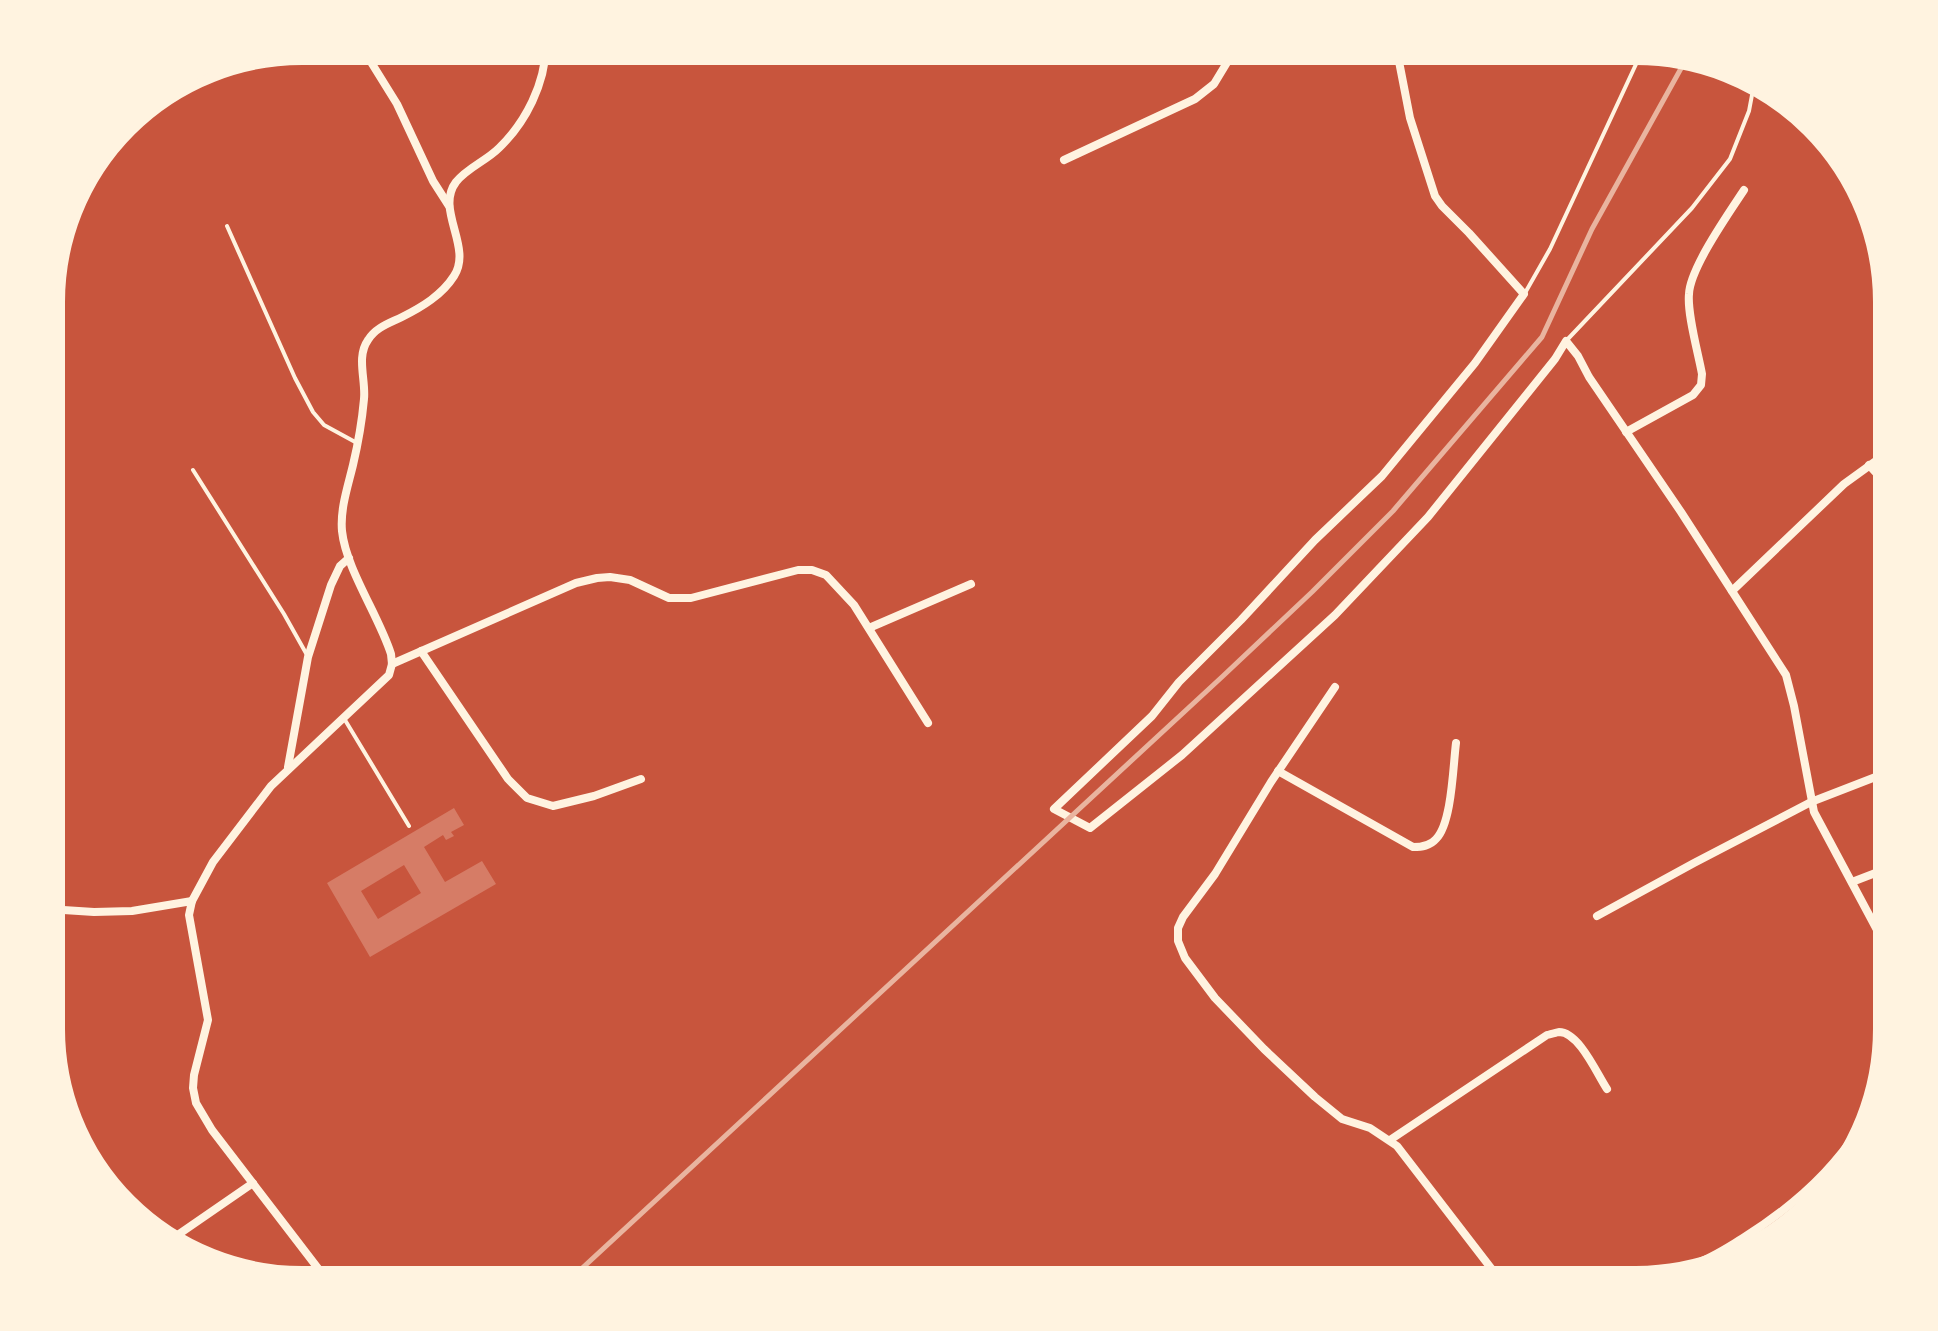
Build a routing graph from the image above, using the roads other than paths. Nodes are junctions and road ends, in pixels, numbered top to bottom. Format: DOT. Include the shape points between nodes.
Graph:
graph roads {
  1 [pos="370,60"];
  2 [pos="545,60"];
  3 [pos="1228,61"];
  4 [pos="1399,61"];
  5 [pos="1637,61"];
  6 [pos="1753,90"];
  7 [pos="1064,160"];
  8 [pos="1744,190"];
  9 [pos="450,207"];
  10 [pos="227,226"];
  11 [pos="1524,294"];
  12 [pos="1566,341"];
  13 [pos="1626,432"];
  14 [pos="357,443"];
  15 [pos="1877,460"];
  16 [pos="1869,465"];
  17 [pos="193,470"];
  18 [pos="1877,474"];
  19 [pos="349,558"];
  20 [pos="971,584"];
  21 [pos="1732,591"];
  22 [pos="869,628"];
  23 [pos="421,651"];
  24 [pos="308,657"];
  25 [pos="392,664"];
  26 [pos="1335,687"];
  27 [pos="343,718"];
  28 [pos="928,723"];
  29 [pos="1456,743"];
  30 [pos="288,768"];
  31 [pos="1278,771"];
  32 [pos="1877,776"];
  33 [pos="641,779"];
  34 [pos="1811,802"];
  35 [pos="409,826"];
  36 [pos="1877,872"];
  37 [pos="1852,882"];
  38 [pos="192,901"];
  39 [pos="61,910"];
  40 [pos="1597,916"];
  41 [pos="1877,929"];
  42 [pos="1607,1089"];
  43 [pos="1852,1138"];
  44 [pos="1390,1140"];
  45 [pos="253,1183"];
  46 [pos="176,1236"];
  47 [pos="1696,1263"];
  48 [pos="319,1270"];
  49 [pos="1493,1271"];
  1 -- 9 [label="street"];
  2 -- 9 [label="street" via="530,107 498,149 455,184"];
  3 -- 7 [label="street" via="1214,84 1195,99"];
  4 -- 11 [label="street" via="1410,118 1435,196"];
  5 -- 11 [label="lane"];
  6 -- 12 [label="lane" via="1730,159 1692,208"];
  8 -- 13 [label="street" via="1704,254 1688,292 1701,385 1693,395"];
  9 -- 14 [label="street" via="460,254 456,274 430,301 378,328 364,347 365,397"];
  10 -- 14 [label="lane" via="313,412 324,425"];
  11 -- 12 [label="street" via="1382,476 1315,540 1152,716 1054,809 1090,828 1230,712 1335,615 1428,517"];
  12 -- 13 [label="street"];
  13 -- 21 [label="street"];
  14 -- 19 [label="street" via="341,520"];
  15 -- 16 [label="street"];
  16 -- 18 [label="street"];
  16 -- 21 [label="street"];
  17 -- 24 [label="lane"];
  19 -- 24 [label="street" via="331,585"];
  19 -- 25 [label="street" via="387,641"];
  20 -- 22 [label="street"];
  21 -- 34 [label="street" via="1786,675"];
  22 -- 23 [label="street" via="833,582 812,570 691,598 669,598 610,577 576,583"];
  22 -- 28 [label="street"];
  23 -- 25 [label="street"];
  23 -- 33 [label="street" via="508,779 527,798 553,806"];
  24 -- 30 [label="street"];
  25 -- 27 [label="street" via="380,685"];
  26 -- 31 [label="street"];
  27 -- 30 [label="street"];
  27 -- 35 [label="lane"];
  29 -- 31 [label="street" via="1443,830 1423,847 1413,847"];
  30 -- 38 [label="street" via="233,833"];
  31 -- 44 [label="street" via="1183,917 1178,941 1215,998 1315,1097 1342,1119"];
  32 -- 34 [label="street"];
  34 -- 37 [label="street"];
  34 -- 40 [label="street"];
  36 -- 37 [label="street"];
  37 -- 41 [label="street"];
  38 -- 39 [label="street" via="132,911"];
  38 -- 45 [label="street" via="190,929 208,1020 194,1075 196,1103"];
  42 -- 44 [label="street" via="1577,1041 1559,1032"];
  43 -- 47 [label="street" via="1802,1196 1724,1250"];
  44 -- 49 [label="street"];
  45 -- 46 [label="street"];
  45 -- 48 [label="street"];
}
